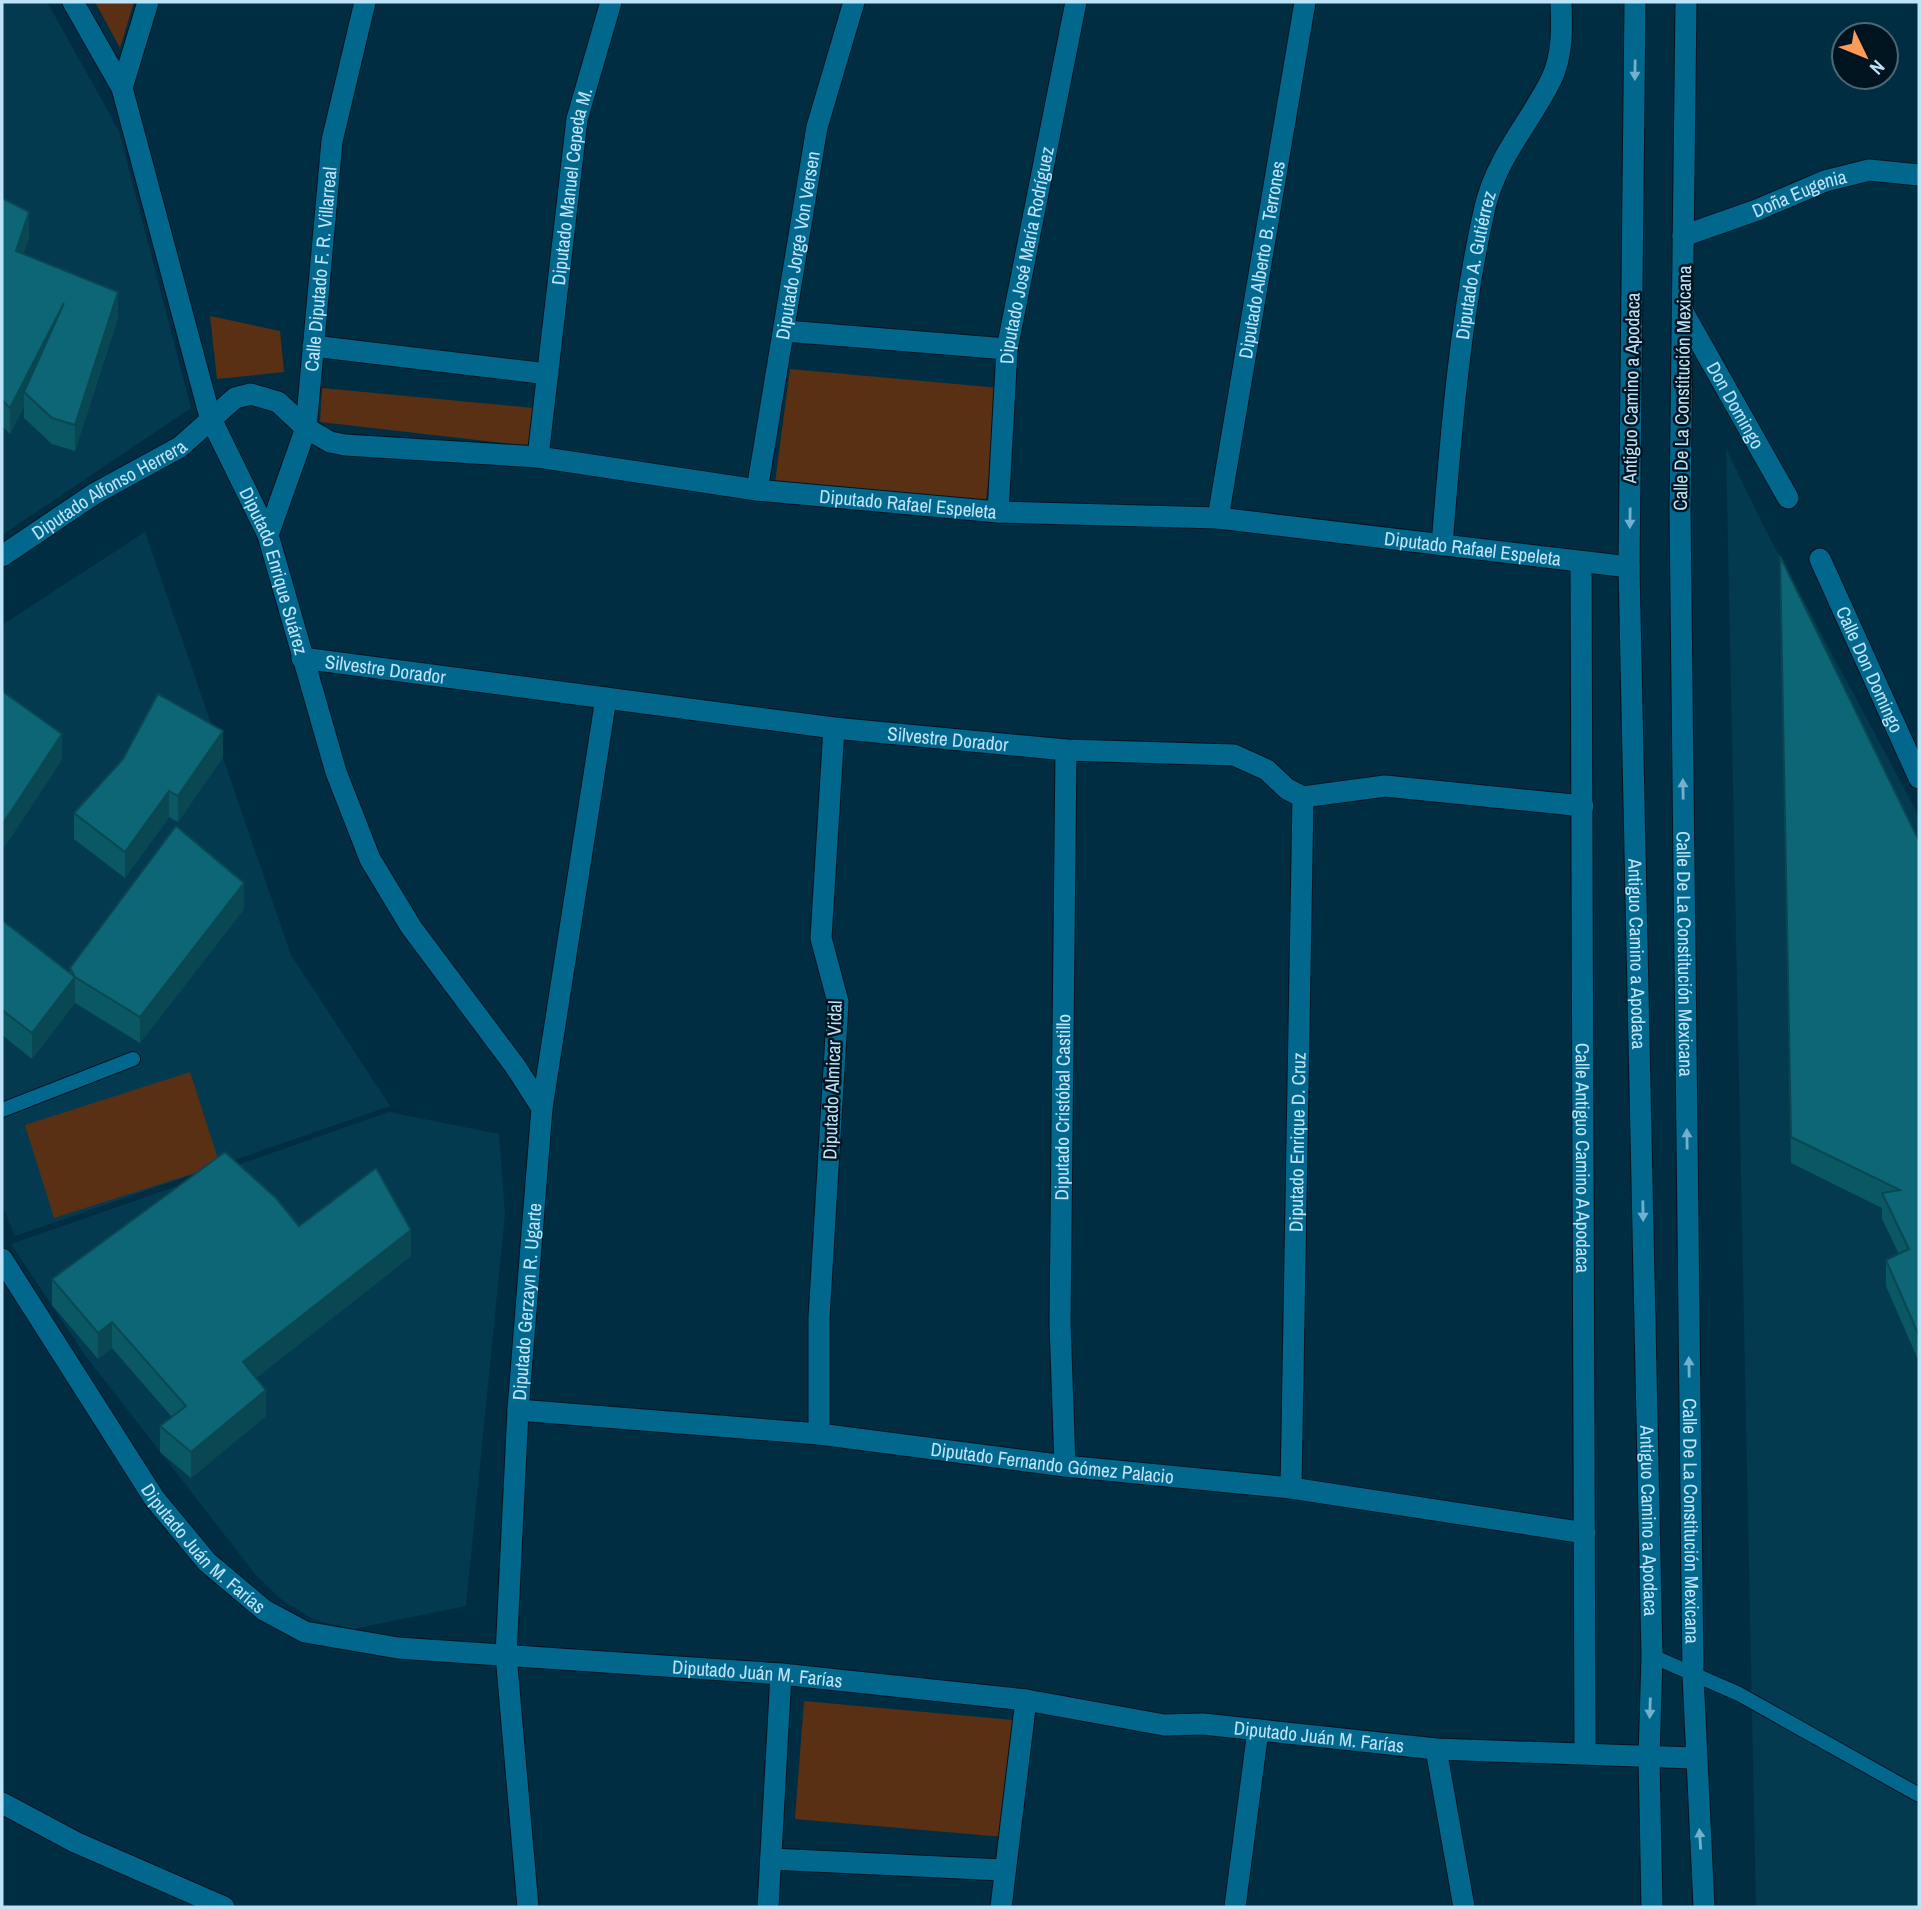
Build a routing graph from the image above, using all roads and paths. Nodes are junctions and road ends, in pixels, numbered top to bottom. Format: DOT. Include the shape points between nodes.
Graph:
graph roads {
  1 [pos="73,2"];
  2 [pos="148,2"];
  3 [pos="365,2"];
  4 [pos="611,2"];
  5 [pos="854,2"];
  6 [pos="1076,2"];
  7 [pos="1305,2"];
  8 [pos="1561,2"];
  9 [pos="1635,2"];
  10 [pos="1686,2"];
  11 [pos="121,88"];
  12 [pos="1919,175"];
  13 [pos="1683,236"];
  14 [pos="1683,312"];
  15 [pos="785,331"];
  16 [pos="313,346"];
  17 [pos="1007,349"];
  18 [pos="548,374"];
  19 [pos="210,417"];
  20 [pos="306,428"];
  21 [pos="538,457"];
  22 [pos="757,490"];
  23 [pos="1788,498"];
  24 [pos="998,512"];
  25 [pos="1218,518"];
  26 [pos="268,535"];
  27 [pos="1441,545"];
  28 [pos="2,556"];
  29 [pos="1820,559"];
  30 [pos="1581,564"];
  31 [pos="1629,567"];
  32 [pos="302,658"];
  33 [pos="606,698"];
  34 [pos="834,728"];
  35 [pos="1066,750"];
  36 [pos="1919,778"];
  37 [pos="1303,797"];
  38 [pos="1583,806"];
  39 [pos="133,1059"];
  40 [pos="542,1108"];
  41 [pos="2,1111"];
  42 [pos="2,1259"];
  43 [pos="518,1410"];
  44 [pos="818,1434"];
  45 [pos="1065,1466"];
  46 [pos="1291,1488"];
  47 [pos="1585,1533"];
  48 [pos="506,1655"];
  49 [pos="1652,1656"];
  50 [pos="781,1674"];
  51 [pos="1693,1675"];
  52 [pos="1026,1700"];
  53 [pos="1258,1730"];
  54 [pos="1436,1749"];
  55 [pos="1585,1752"];
  56 [pos="1649,1758"];
  57 [pos="1695,1758"];
  58 [pos="1919,1795"];
  59 [pos="2,1803"];
  60 [pos="771,1859"];
  61 [pos="1003,1870"];
  62 [pos="224,1907"];
  63 [pos="528,1907"];
  64 [pos="768,1907"];
  65 [pos="1000,1907"];
  66 [pos="1235,1907"];
  67 [pos="1464,1907"];
  68 [pos="1652,1907"];
  69 [pos="1704,1907"];
  1 -- 11 [label="street, Diputado Enrique Suárez"];
  2 -- 11 [label="street"];
  3 -- 16 [label="street, Calle Diputado F. R. Villarreal" via="332,141"];
  4 -- 18 [label="street, Diputado Manuel Cepeda M." via="577,119"];
  5 -- 15 [label="street, Diputado Jorge Von Versen" via="817,127"];
  6 -- 17 [label="street, Diputado José María Rodríguez"];
  7 -- 25 [label="street, Diputado Alberto B. Terrones"];
  8 -- 27 [label="street, Diputado A. Gutiérrez" via="1561,46 1551,79 1507,150 1486,205 1466,322"];
  9 -- 31 [label="street, Antiguo Camino a Apodaca, one-way"];
  10 -- 13 [label="street, Calle De La Constitución Mexicana"];
  11 -- 19 [label="street, Diputado Enrique Suárez"];
  12 -- 13 [label="street, Doña Eugenia" via="1869,170 1825,180"];
  13 -- 14 [label="street, Calle De La Constitución Mexicana"];
  14 -- 23 [label="street, Don Domingo"];
  51 -- 14 [label="street, Calle De La Constitución Mexicana, one-way" via="1680,509"];
  15 -- 17 [label="street"];
  15 -- 22 [label="street, Diputado Jorge Von Versen"];
  16 -- 18 [label="street"];
  16 -- 20 [label="street, Calle Diputado F. R. Villarreal"];
  17 -- 24 [label="street, Diputado José María Rodríguez"];
  18 -- 21 [label="street, Diputado Manuel Cepeda M."];
  19 -- 20 [label="street, Diputado Rafael Espeleta" via="235,398 251,394 278,402"];
  19 -- 26 [label="street, Diputado Enrique Suárez"];
  19 -- 28 [label="street, Diputado Alfonso Herrera" via="180,447 93,494"];
  20 -- 21 [label="street, Diputado Rafael Espeleta" via="345,445"];
  20 -- 26 [label="street, Calle Diputado F. R. Villarreal"];
  21 -- 22 [label="street, Diputado Rafael Espeleta"];
  22 -- 24 [label="street, Diputado Rafael Espeleta"];
  24 -- 25 [label="street, Diputado Rafael Espeleta"];
  25 -- 27 [label="street, Diputado Rafael Espeleta"];
  26 -- 32 [label="street, Diputado Enrique Suárez"];
  27 -- 30 [label="street, Diputado Rafael Espeleta"];
  29 -- 36 [label="street, Calle Don Domingo"];
  30 -- 31 [label="street, Diputado Rafael Espeleta"];
  30 -- 38 [label="street, Calle Antiguo Camino A Apodaca"];
  31 -- 49 [label="street, Antiguo Camino a Apodaca, one-way"];
  32 -- 33 [label="street, Silvestre Dorador"];
  32 -- 40 [label="street, Diputado Enrique Suárez" via="336,772 370,859 411,927"];
  33 -- 34 [label="street, Silvestre Dorador"];
  33 -- 40 [label="street, Diputado Gerzayn R. Ugarte"];
  34 -- 35 [label="street, Silvestre Dorador"];
  34 -- 44 [label="street, Diputado Almicar Vidal" via="821,938 838,1002 819,1318"];
  35 -- 37 [label="street, Silvestre Dorador" via="1234,755 1267,770"];
  35 -- 45 [label="street, Diputado Cristóbal Castillo" via="1060,1322"];
  37 -- 38 [label="street" via="1385,786"];
  37 -- 46 [label="street, Diputado Enrique D. Cruz"];
  38 -- 47 [label="street, Calle Antiguo Camino A Apodaca"];
  39 -- 41 [label="lane"];
  40 -- 43 [label="street, Diputado Gerzayn R. Ugarte"];
  42 -- 48 [label="street, Diputado Juán M. Farías" via="154,1498 207,1562 264,1610 305,1632 342,1640"];
  43 -- 44 [label="street, Diputado Fernando Gómez Palacio"];
  43 -- 48 [label="street, Diputado Gerzayn R. Ugarte"];
  44 -- 45 [label="street, Diputado Fernando Gómez Palacio"];
  45 -- 46 [label="street, Diputado Fernando Gómez Palacio"];
  46 -- 47 [label="street, Diputado Fernando Gómez Palacio"];
  47 -- 55 [label="street, Calle Antiguo Camino A Apodaca"];
  48 -- 50 [label="street, Diputado Juán M. Farías"];
  48 -- 63 [label="street, Diputado Gerzayn R. Ugarte"];
  49 -- 51 [label="lane"];
  49 -- 56 [label="street, Antiguo Camino a Apodaca, one-way"];
  50 -- 52 [label="street, Diputado Juán M. Farías"];
  50 -- 60 [label="street"];
  51 -- 57 [label="street, Calle De La Constitución Mexicana"];
  51 -- 58 [label="lane" via="1739,1694"];
  52 -- 53 [label="street, Diputado Juán M. Farías" via="1164,1725"];
  52 -- 61 [label="street"];
  53 -- 54 [label="street, Diputado Juán M. Farías"];
  53 -- 66 [label="street"];
  54 -- 55 [label="street, Diputado Juán M. Farías"];
  54 -- 67 [label="street"];
  55 -- 56 [label="street, Diputado Juán M. Farías"];
  56 -- 57 [label="street, Diputado Juán M. Farías"];
  56 -- 68 [label="street, Antiguo Camino a Apodaca"];
  69 -- 57 [label="street, Calle De La Constitución Mexicana, one-way"];
  59 -- 62 [label="street" via="75,1842"];
  60 -- 61 [label="street"];
  60 -- 64 [label="street"];
  61 -- 65 [label="street"];
}
